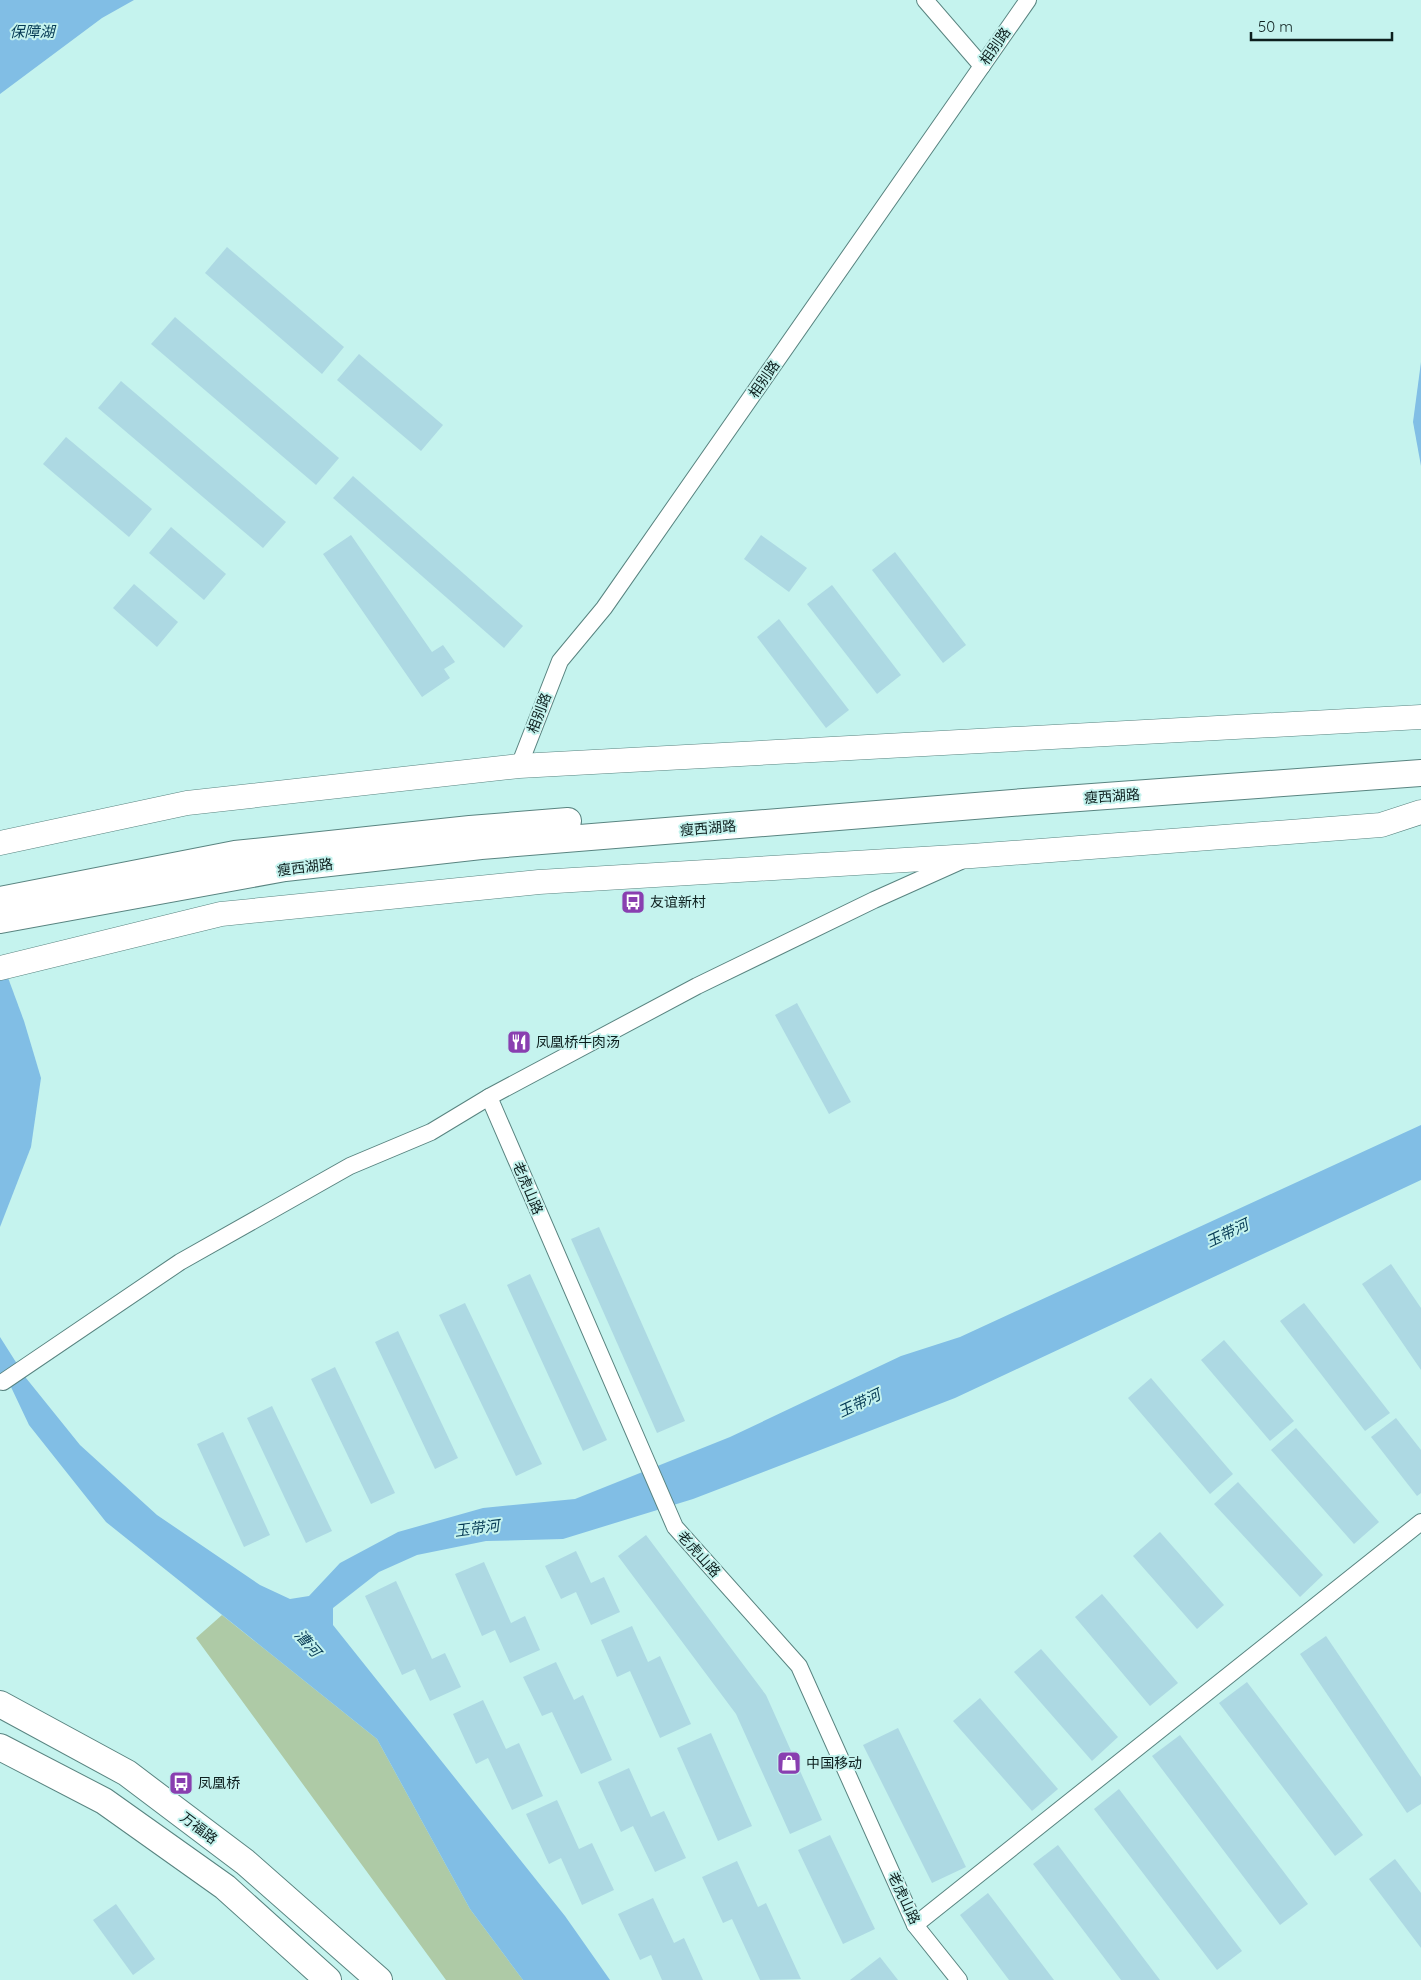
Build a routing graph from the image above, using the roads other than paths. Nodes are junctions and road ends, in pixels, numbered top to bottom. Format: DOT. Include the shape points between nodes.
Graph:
graph roads {
  1 [pos="925,0"];
  2 [pos="1028,0"];
  3 [pos="982,66"];
  4 [pos="1421,717"];
  5 [pos="1421,757"];
  6 [pos="519,766"];
  7 [pos="1421,773"];
  8 [pos="1421,812"];
  9 [pos="0,843"];
  10 [pos="972,856"];
  11 [pos="8,908"];
  12 [pos="0,968"];
  13 [pos="489,1097"];
  14 [pos="3,1382"];
  15 [pos="1421,1522"];
  16 [pos="0,1704"];
  17 [pos="0,1747"];
  18 [pos="915,1925"];
  19 [pos="328,1980"];
  20 [pos="379,1980"];
  21 [pos="959,1980"];
  1 -- 3 [label="street"];
  2 -- 3 [label="street, 相别路"];
  3 -- 6 [label="street, 相别路" via="610,600 560,662"];
  4 -- 6 [label="street"];
  5 -- 11 [label="main road, 瘦西湖路" via="470,829 235,854"];
  6 -- 9 [label="street" via="187,803"];
  7 -- 11 [label="main road, 瘦西湖路" via="481,846 285,868"];
  8 -- 10 [label="street" via="1381,825"];
  10 -- 12 [label="street" via="539,882 221,914"];
  10 -- 13 [label="street" via="697,986"];
  13 -- 14 [label="street" via="431,1132 350,1166 180,1262"];
  13 -- 18 [label="street, 老虎山路" via="675,1527 799,1666"];
  15 -- 18 [label="street"];
  16 -- 20 [label="main road, 万福路" via="127,1773 244,1862"];
  17 -- 19 [label="main road" via="112,1807 225,1887"];
  18 -- 21 [label="street, 老虎山路"];
}
